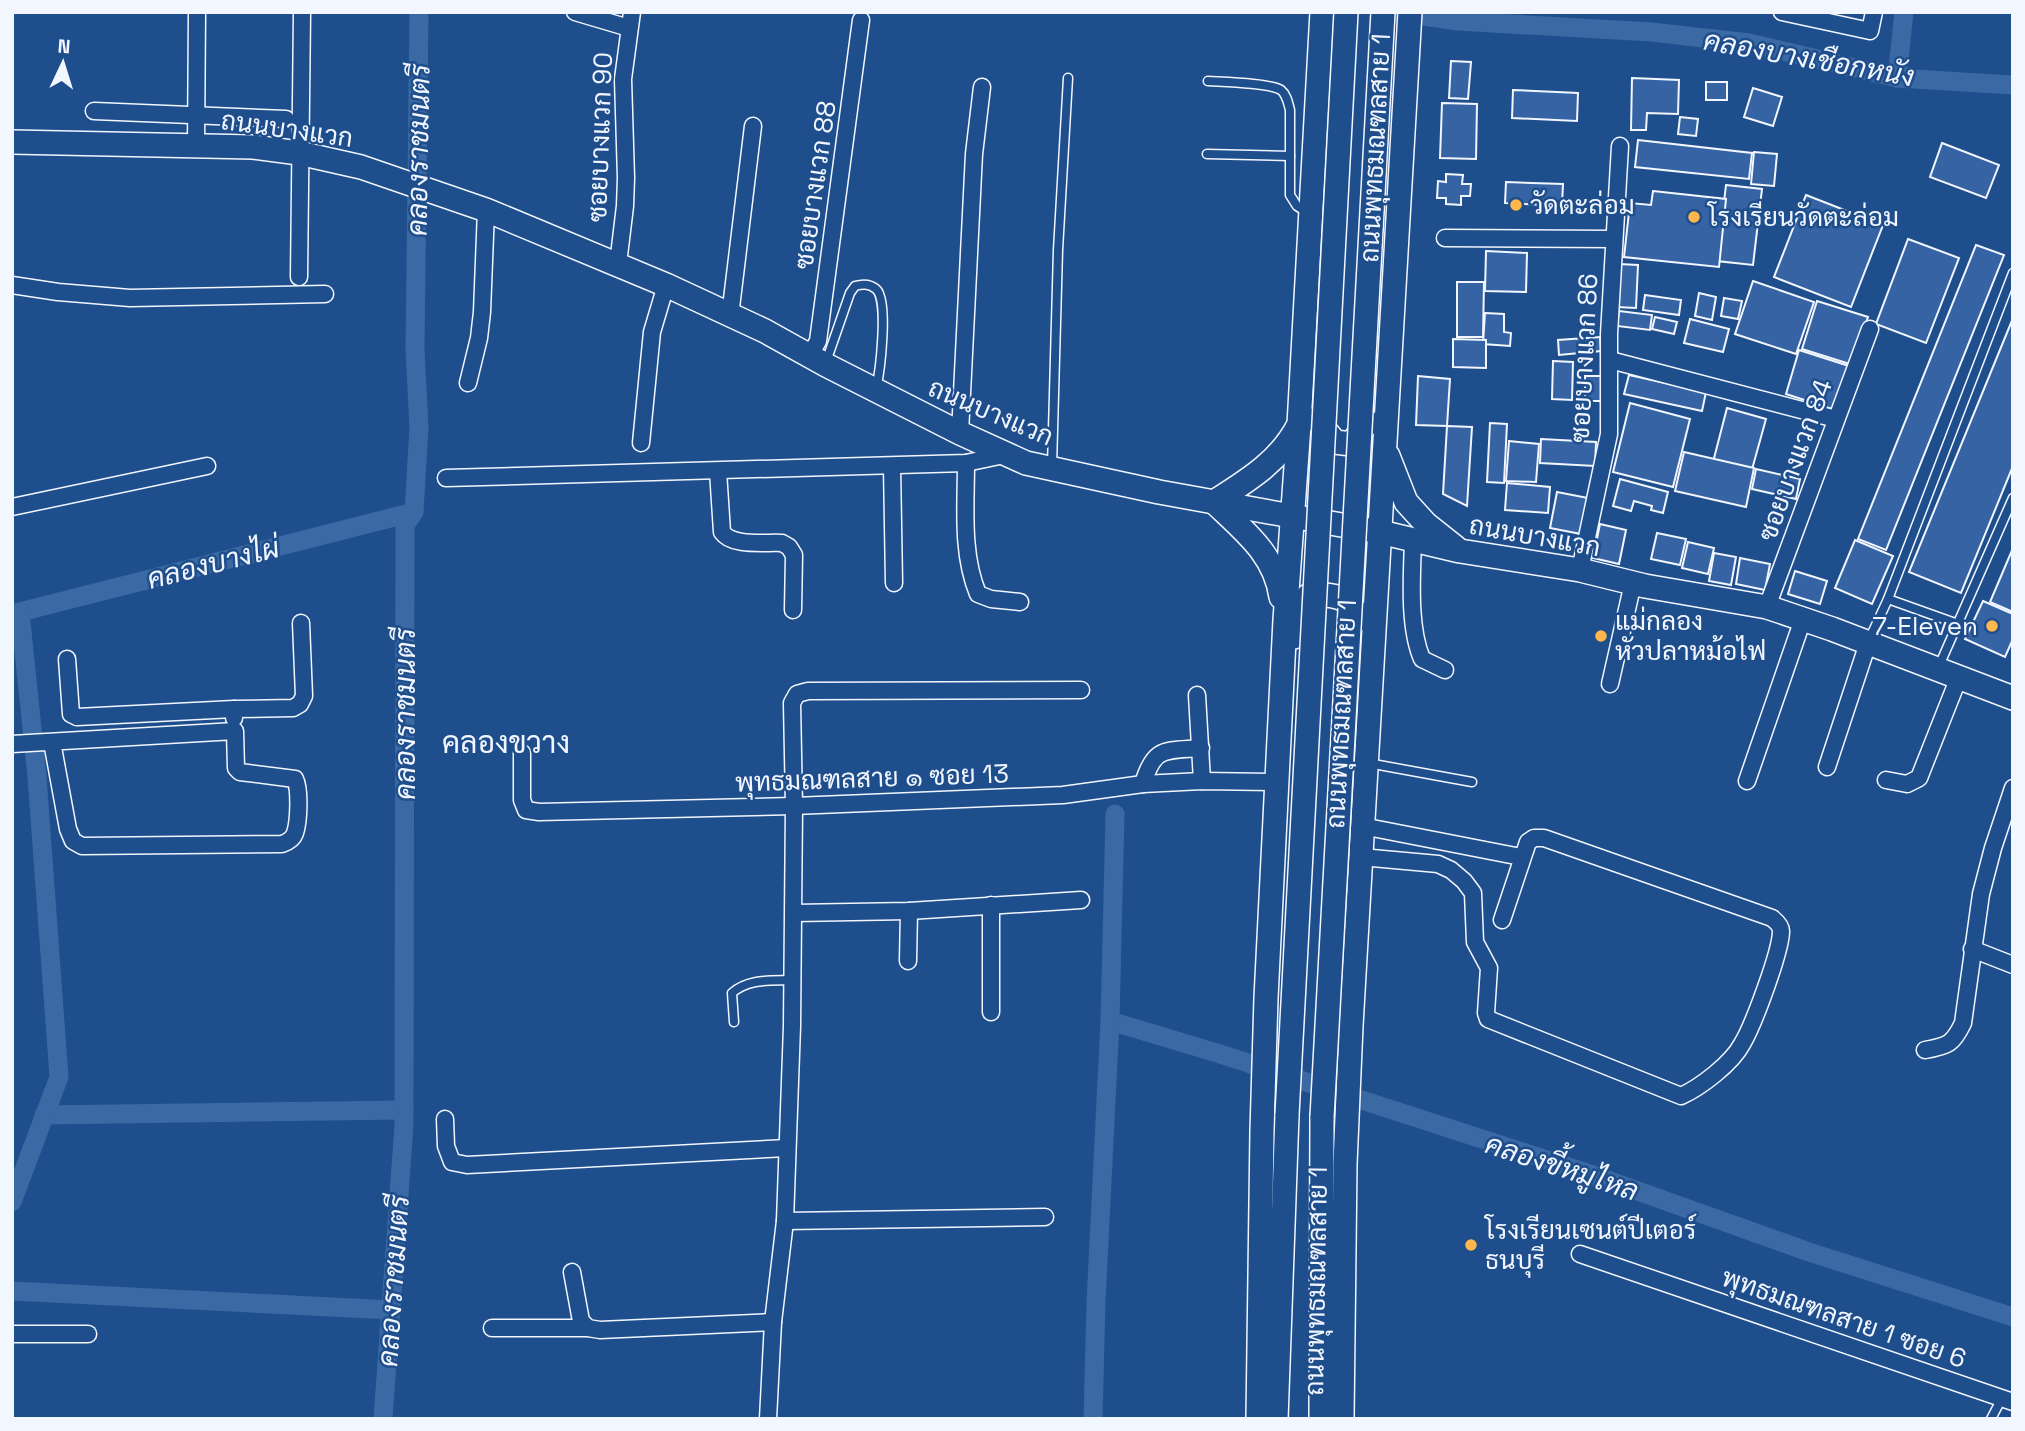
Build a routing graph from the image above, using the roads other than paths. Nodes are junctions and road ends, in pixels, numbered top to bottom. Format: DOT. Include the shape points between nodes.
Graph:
graph roads {
  1 [pos="197,12"];
  2 [pos="302,12"];
  3 [pos="575,12"];
  4 [pos="1322,12"];
  5 [pos="1346,12"];
  6 [pos="1384,12"];
  7 [pos="1410,12"];
  8 [pos="1782,12"];
  9 [pos="1874,12"];
  10 [pos="630,20"];
  11 [pos="862,20"];
  12 [pos="1068,78"];
  13 [pos="1208,80"];
  14 [pos="982,87"];
  15 [pos="94,111"];
  16 [pos="196,114"];
  17 [pos="286,118"];
  18 [pos="752,126"];
  19 [pos="12,142"];
  20 [pos="196,145"];
  21 [pos="1620,146"];
  22 [pos="299,153"];
  23 [pos="1207,154"];
  24 [pos="1290,156"];
  25 [pos="486,209"];
  26 [pos="1311,215"];
  27 [pos="1445,238"];
  28 [pos="1614,239"];
  29 [pos="618,264"];
  30 [pos="2013,273"];
  31 [pos="299,277"];
  32 [pos="12,285"];
  33 [pos="666,285"];
  34 [pos="325,295"];
  35 [pos="1394,296"];
  36 [pos="730,316"];
  37 [pos="1305,325"];
  38 [pos="1870,330"];
  39 [pos="818,360"];
  40 [pos="1610,360"];
  41 [pos="468,383"];
  42 [pos="876,391"];
  43 [pos="1836,419"];
  44 [pos="1299,425"];
  45 [pos="960,433"];
  46 [pos="642,443"];
  47 [pos="1385,449"];
  48 [pos="1004,455"];
  49 [pos="966,463"];
  50 [pos="207,466"];
  51 [pos="892,466"];
  52 [pos="1052,469"];
  53 [pos="718,471"];
  54 [pos="446,478"];
  55 [pos="2013,498"];
  56 [pos="1214,502"];
  57 [pos="12,507"];
  58 [pos="1292,516"];
  59 [pos="1380,532"];
  60 [pos="1413,540"];
  61 [pos="1460,551"];
  62 [pos="1580,570"];
  63 [pos="894,583"];
  64 [pos="1633,583"];
  65 [pos="1888,599"];
  66 [pos="1020,602"];
  67 [pos="1767,607"];
  68 [pos="793,610"];
  69 [pos="1802,619"];
  70 [pos="1285,620"];
  71 [pos="301,623"];
  72 [pos="1958,624"];
  73 [pos="1868,643"];
  74 [pos="67,659"];
  75 [pos="1937,668"];
  76 [pos="1445,670"];
  77 [pos="1959,677"];
  78 [pos="1282,684"];
  79 [pos="1610,684"];
  80 [pos="1081,690"];
  81 [pos="1197,695"];
  82 [pos="2013,698"];
  83 [pos="1369,700"];
  84 [pos="234,709"];
  85 [pos="234,731"];
  86 [pos="49,742"];
  87 [pos="19,744"];
  88 [pos="1201,748"];
  89 [pos="522,753"];
  90 [pos="1365,763"];
  91 [pos="1827,767"];
  92 [pos="1886,780"];
  93 [pos="1202,781"];
  94 [pos="1747,781"];
  95 [pos="1277,782"];
  96 [pos="1472,782"];
  97 [pos="1143,785"];
  98 [pos="2013,788"];
  99 [pos="794,806"];
  100 [pos="1362,826"];
  101 [pos="1361,857"];
  102 [pos="1521,857"];
  103 [pos="1081,900"];
  104 [pos="991,905"];
  105 [pos="909,911"];
  106 [pos="794,913"];
  107 [pos="1503,920"];
  108 [pos="1972,949"];
  109 [pos="908,961"];
  110 [pos="2013,965"];
  111 [pos="793,980"];
  112 [pos="990,1012"];
  113 [pos="734,1023"];
  114 [pos="1925,1050"];
  115 [pos="445,1119"];
  116 [pos="787,1148"];
  117 [pos="1045,1217"];
  118 [pos="785,1221"];
  119 [pos="1580,1254"];
  120 [pos="572,1272"];
  121 [pos="773,1322"];
  122 [pos="492,1328"];
  123 [pos="588,1328"];
  124 [pos="12,1334"];
  125 [pos="88,1334"];
  126 [pos="2007,1400"];
  127 [pos="768,1419"];
  128 [pos="1258,1419"];
  129 [pos="1276,1419"];
  130 [pos="1321,1419"];
  131 [pos="1342,1419"];
  132 [pos="1991,1419"];
  1 -- 16 [label="street"];
  2 -- 22 [label="street"];
  3 -- 10 [label="street"];
  4 -- 26 [label="main road"];
  5 -- 129 [label="main road, ถนนพุทธมณฑลสาย 1, bridge" via="1287,1115"];
  6 -- 130 [label="main road, ถนนพุทธมณฑลสาย 1, bridge" via="1322,1116"];
  7 -- 35 [label="main road, ถนนพุทธมณฑลสาย 1"];
  8 -- 9 [label="street" via="1870,31"];
  10 -- 29 [label="street, ซอยบางแวก 90" via="623,79 625,206"];
  11 -- 39 [label="street, ซอยบางแวก 88"];
  12 -- 52 [label="lane"];
  13 -- 24 [label="lane" via="1282,90 1290,110"];
  14 -- 45 [label="street" via="974,154"];
  15 -- 16 [label="street"];
  16 -- 17 [label="street"];
  16 -- 20 [label="street"];
  18 -- 36 [label="street"];
  19 -- 20 [label="main road, ถนนบางแวก"];
  20 -- 22 [label="main road, ถนนบางแวก"];
  21 -- 28 [label="street, ซอยบางแวก 86"];
  22 -- 25 [label="main road, ถนนบางแวก" via="361,167"];
  22 -- 31 [label="street"];
  23 -- 24 [label="lane"];
  24 -- 26 [label="lane" via="1290,195"];
  25 -- 29 [label="main road, ถนนบางแวก"];
  25 -- 41 [label="street" via="482,312"];
  26 -- 37 [label="main road"];
  27 -- 28 [label="street"];
  28 -- 40 [label="street, ซอยบางแวก 86"];
  29 -- 33 [label="main road, ถนนบางแวก"];
  30 -- 65 [label="lane"];
  32 -- 34 [label="street" via="130,298"];
  33 -- 36 [label="main road, ถนนบางแวก"];
  33 -- 46 [label="street" via="652,332"];
  35 -- 37 [label="main road" via="1374,414 1351,444 1335,442 1316,418"];
  35 -- 47 [label="main road, ถนนพุทธมณฑลสาย 1"];
  36 -- 39 [label="main road, ถนนบางแวก"];
  37 -- 44 [label="main road"];
  38 -- 43 [label="street, ซอยบางแวก 84"];
  39 -- 42 [label="main road, ถนนบางแวก"];
  39 -- 42 [label="lane" via="849,293 865,284 876,288 883,316"];
  40 -- 43 [label="street"];
  40 -- 62 [label="street, ซอยบางแวก 86" via="1609,433"];
  42 -- 45 [label="main road, ถนนบางแวก"];
  43 -- 67 [label="street, ซอยบางแวก 84"];
  44 -- 56 [label="main road" via="1267,465"];
  44 -- 58 [label="main road"];
  45 -- 48 [label="main road, ถนนบางแวก"];
  47 -- 59 [label="main road, ถนนพุทธมณฑลสาย 1"];
  47 -- 61 [label="main road" via="1406,502"];
  48 -- 49 [label="street"];
  48 -- 52 [label="main road, ถนนบางแวก"];
  49 -- 51 [label="street"];
  49 -- 66 [label="street" via="968,562 975,587 978,594 991,599"];
  50 -- 57 [label="street"];
  51 -- 53 [label="street"];
  51 -- 63 [label="street"];
  52 -- 56 [label="main road, ถนนบางแวก"];
  53 -- 54 [label="street"];
  53 -- 68 [label="street" via="726,537 782,543 794,555"];
  55 -- 72 [label="lane"];
  56 -- 58 [label="main road, ถนนบางแวก"];
  56 -- 70 [label="main road" via="1266,555 1278,577"];
  58 -- 59 [label="main road, ถนนบางแวก"];
  58 -- 70 [label="main road"];
  59 -- 60 [label="main road, ถนนบางแวก"];
  59 -- 83 [label="main road, ถนนพุทธมณฑลสาย 1"];
  60 -- 61 [label="main road, ถนนบางแวก"];
  60 -- 76 [label="street" via="1412,599 1418,648 1422,659"];
  61 -- 62 [label="main road, ถนนบางแวก"];
  62 -- 64 [label="main road, ถนนบางแวก"];
  64 -- 67 [label="main road, ถนนบางแวก"];
  64 -- 79 [label="street"];
  65 -- 72 [label="lane"];
  65 -- 73 [label="lane"];
  67 -- 69 [label="main road, ถนนบางแวก"];
  69 -- 73 [label="main road, ถนนบางแวก"];
  69 -- 94 [label="street"];
  70 -- 78 [label="main road"];
  71 -- 84 [label="street" via="304,696 300,704"];
  72 -- 75 [label="lane"];
  73 -- 75 [label="main road, ถนนบางแวก"];
  73 -- 91 [label="street"];
  74 -- 84 [label="street" via="71,714 77,717"];
  75 -- 77 [label="main road, ถนนบางแวก"];
  77 -- 82 [label="main road, ถนนบางแวก"];
  77 -- 92 [label="street" via="1919,778 1907,784"];
  78 -- 83 [label="main road" via="1300,610 1308,596 1329,593 1359,615"];
  78 -- 95 [label="main road"];
  80 -- 99 [label="street" via="797,694 792,703"];
  81 -- 88 [label="street"];
  83 -- 90 [label="main road, ถนนพุทธมณฑลสาย 1"];
  84 -- 85 [label="street"];
  85 -- 86 [label="street"];
  85 -- 86 [label="street" via="240,772 295,779 299,787 295,833 290,841 82,846 73,841 68,829"];
  86 -- 87 [label="street"];
  88 -- 93 [label="street"];
  88 -- 97 [label="street" via="1156,755"];
  89 -- 99 [label="street, พุทธมณฑลสาย ๑ ซอย 13" via="526,810"];
  90 -- 96 [label="lane"];
  90 -- 100 [label="main road, ถนนพุทธมณฑลสาย 1"];
  93 -- 95 [label="street, พุทธมณฑลสาย ๑ ซอย 13"];
  93 -- 97 [label="street, พุทธมณฑลสาย ๑ ซอย 13"];
  95 -- 128 [label="main road" via="1262,1131"];
  97 -- 99 [label="street, พุทธมณฑลสาย ๑ ซอย 13" via="1063,795"];
  98 -- 108 [label="street" via="1993,848"];
  99 -- 106 [label="street"];
  100 -- 101 [label="main road, ถนนพุทธมณฑลสาย 1"];
  100 -- 102 [label="street"];
  101 -- 102 [label="street" via="1438,864 1464,881 1473,893 1475,942 1489,968 1488,1019 1681,1096 1695,1090 1742,1045 1770,974 1781,931 1778,923 1544,838 1528,842"];
  101 -- 131 [label="main road, ถนนพุทธมณฑลสาย 1" via="1345,1164"];
  102 -- 107 [label="street"];
  103 -- 104 [label="street"];
  104 -- 105 [label="street"];
  104 -- 112 [label="street"];
  105 -- 106 [label="street"];
  105 -- 109 [label="street"];
  106 -- 111 [label="street"];
  108 -- 110 [label="street"];
  108 -- 114 [label="street" via="1963,1023 1955,1039"];
  111 -- 113 [label="lane" via="739,987 732,993"];
  111 -- 116 [label="street"];
  115 -- 116 [label="street" via="452,1162 467,1165"];
  116 -- 118 [label="street"];
  117 -- 118 [label="street"];
  118 -- 121 [label="street"];
  119 -- 126 [label="street, พุทธมณฑลสาย 1 ซอย 6"];
  120 -- 123 [label="street" via="581,1321"];
  121 -- 123 [label="street"];
  121 -- 127 [label="street"];
  122 -- 123 [label="street"];
  124 -- 125 [label="street"];
  126 -- 132 [label="lane"];
}
